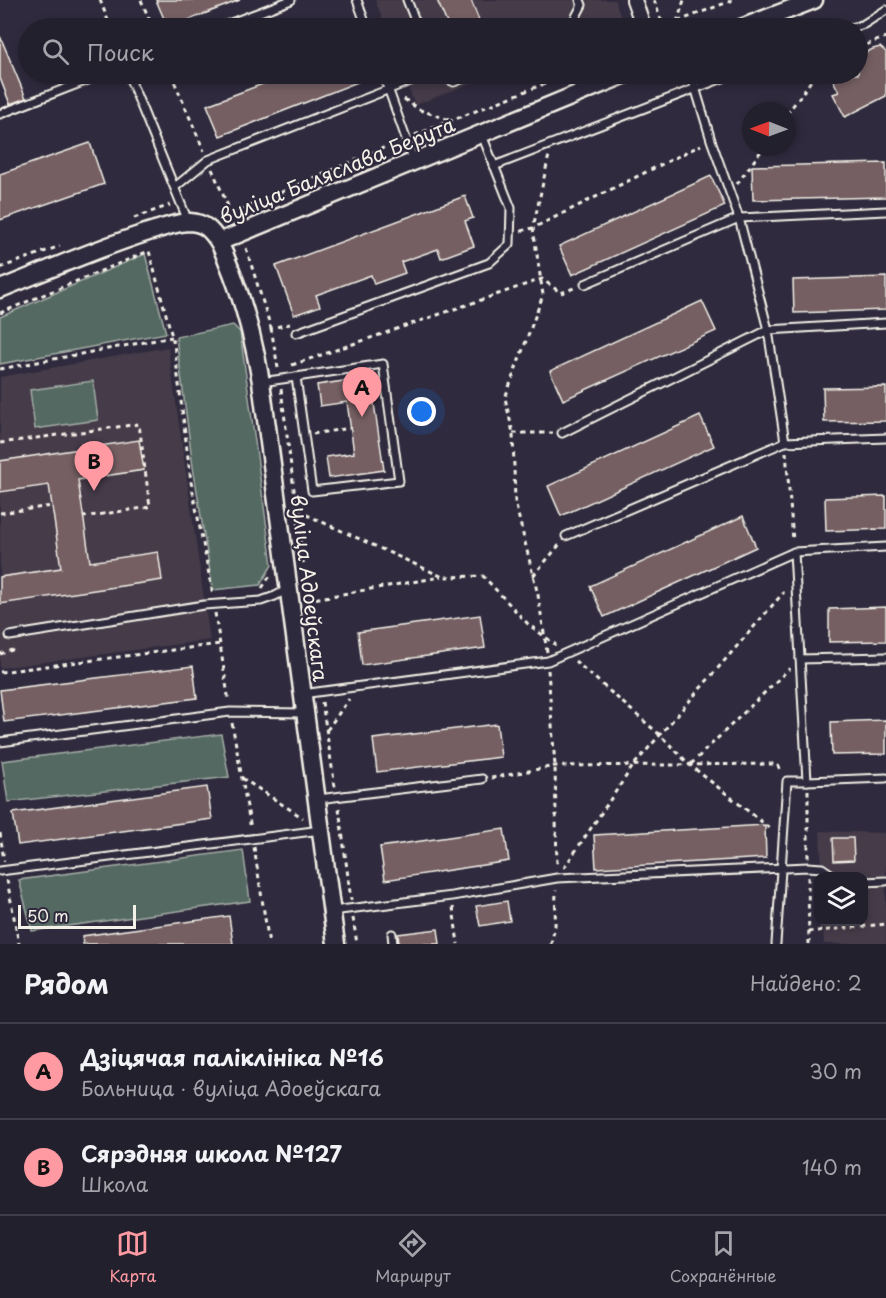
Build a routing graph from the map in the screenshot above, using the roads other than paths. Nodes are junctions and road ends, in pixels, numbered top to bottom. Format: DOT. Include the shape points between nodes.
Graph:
graph roads {
  1 [pos="291,0"];
  2 [pos="357,0"];
  3 [pos="407,0"];
  4 [pos="580,0"];
  5 [pos="634,0"];
  6 [pos="814,0"];
  7 [pos="886,10"];
  8 [pos="244,18"];
  9 [pos="363,18"];
  10 [pos="414,18"];
  11 [pos="575,18"];
  12 [pos="640,18"];
  13 [pos="767,18"];
  14 [pos="868,21"];
  15 [pos="77,84"];
  16 [pos="132,84"];
  17 [pos="386,84"];
  18 [pos="401,84"];
  19 [pos="602,84"];
  20 [pos="695,84"];
  21 [pos="707,84"];
  22 [pos="696,88"];
  23 [pos="388,89"];
  24 [pos="0,114"];
  25 [pos="482,133"];
  26 [pos="414,161"];
  27 [pos="494,166"];
  28 [pos="175,187"];
  29 [pos="886,211"];
  30 [pos="739,218"];
  31 [pos="188,222"];
  32 [pos="219,242"];
  33 [pos="585,284"];
  34 [pos="0,289"];
  35 [pos="886,323"];
  36 [pos="768,330"];
  37 [pos="296,333"];
  38 [pos="296,377"];
  39 [pos="261,382"];
  40 [pos="562,434"];
  41 [pos="886,438"];
  42 [pos="785,442"];
  43 [pos="566,536"];
  44 [pos="886,547"];
  45 [pos="794,552"];
  46 [pos="288,589"];
  47 [pos="10,636"];
  48 [pos="886,657"];
  49 [pos="800,658"];
  50 [pos="302,694"];
  51 [pos="305,713"];
  52 [pos="0,742"];
  53 [pos="886,778"];
  54 [pos="482,779"];
  55 [pos="807,781"];
  56 [pos="317,799"];
  57 [pos="321,830"];
  58 [pos="781,868"];
  59 [pos="0,872"];
  60 [pos="829,872"];
  61 [pos="886,880"];
  62 [pos="868,882"];
  63 [pos="332,911"];
  64 [pos="392,934"];
  65 [pos="336,944"];
  66 [pos="393,944"];
  67 [pos="776,944"];
  1 -- 8 [label="lane"];
  2 -- 9 [label="lane"];
  3 -- 10 [label="lane"];
  4 -- 11 [label="lane" via="582,5"];
  5 -- 12 [label="street"];
  6 -- 13 [label="street"];
  7 -- 14 [label="lane"];
  15 -- 24 [label="lane"];
  16 -- 28 [label="lane"];
  17 -- 23 [label="lane"];
  18 -- 23 [label="lane"];
  19 -- 25 [label="street, вуліца Баляслава Берута"];
  20 -- 22 [label="lane"];
  21 -- 22 [label="lane"];
  22 -- 27 [label="lane"];
  22 -- 30 [label="lane"];
  23 -- 26 [label="lane"];
  23 -- 28 [label="lane" via="208,160"];
  25 -- 26 [label="street, вуліца Баляслава Берута"];
  25 -- 27 [label="lane"];
  26 -- 32 [label="street, вуліца Баляслава Берута"];
  27 -- 37 [label="lane" via="511,208 511,234 510,244 489,263"];
  28 -- 31 [label="lane"];
  29 -- 30 [label="lane"];
  30 -- 33 [label="lane"];
  30 -- 36 [label="lane"];
  31 -- 32 [label="street, вуліца Баляслава Берута" via="211,229"];
  31 -- 34 [label="street" via="132,238"];
  32 -- 39 [label="street, вуліца Адоеўскага" via="246,318"];
  35 -- 36 [label="lane"];
  36 -- 40 [label="lane"];
  36 -- 42 [label="lane"];
  38 -- 38 [label="lane" via="312,491 399,481 383,364"];
  38 -- 39 [label="lane"];
  39 -- 46 [label="street, вуліца Адоеўскага"];
  41 -- 42 [label="lane"];
  42 -- 43 [label="lane"];
  44 -- 45 [label="lane"];
  45 -- 49 [label="lane"];
  45 -- 50 [label="lane" via="548,661"];
  46 -- 47 [label="lane" via="261,601 204,605"];
  46 -- 50 [label="street, вуліца Адоеўскага"];
  48 -- 49 [label="lane"];
  49 -- 55 [label="lane"];
  50 -- 51 [label="street, вуліца Адоеўскага"];
  51 -- 52 [label="lane" via="230,712"];
  51 -- 56 [label="street, вуліца Адоеўскага"];
  53 -- 55 [label="lane"];
  54 -- 56 [label="lane"];
  55 -- 58 [label="lane" via="787,781"];
  56 -- 57 [label="street, вуліца Адоеўскага"];
  57 -- 59 [label="lane"];
  57 -- 63 [label="street, вуліца Адоеўскага"];
  58 -- 60 [label="lane" via="822,867"];
  58 -- 63 [label="lane" via="557,878"];
  58 -- 67 [label="lane"];
  61 -- 62 [label="lane"];
  63 -- 65 [label="street, вуліца Адоеўскага"];
  64 -- 66 [label="lane"];
}
